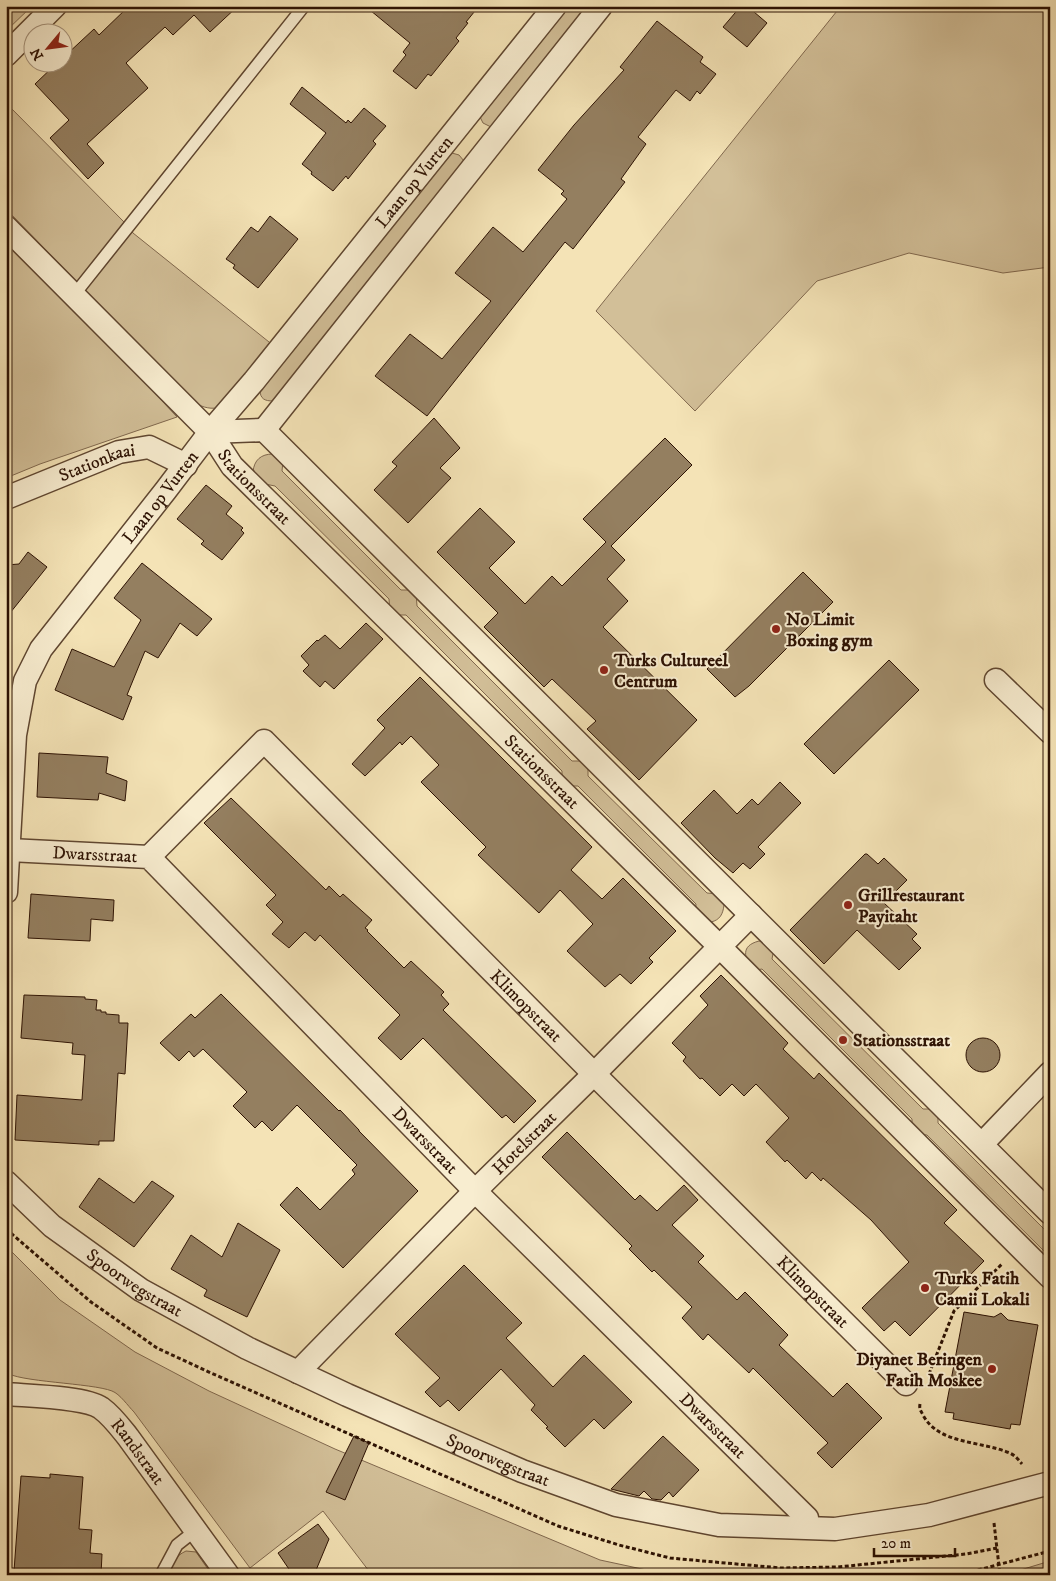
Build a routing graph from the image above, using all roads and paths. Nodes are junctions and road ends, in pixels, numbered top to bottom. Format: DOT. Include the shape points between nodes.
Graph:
graph roads {
  1 [pos="55,6"];
  2 [pos="304,6"];
  3 [pos="555,6"];
  4 [pos="601,6"];
  5 [pos="6,55"];
  6 [pos="456,130"];
  7 [pos="484,153"];
  8 [pos="6,227"];
  9 [pos="74,295"];
  10 [pos="264,430"];
  11 [pos="210,432"];
  12 [pos="186,464"];
  13 [pos="6,498"];
  14 [pos="996,680"];
  15 [pos="1050,732"];
  16 [pos="9,850"];
  17 [pos="149,857"];
  18 [pos="6,892"];
  19 [pos="751,914"];
  20 [pos="719,946"];
  21 [pos="1050,1073"];
  22 [pos="594,1074"];
  23 [pos="982,1144"];
  24 [pos="6,1182"];
  25 [pos="475,1191"];
  26 [pos="1050,1213"];
  27 [pos="1020,1247"];
  28 [pos="1050,1278"];
  29 [pos="298,1372"];
  30 [pos="918,1389"];
  31 [pos="6,1394"];
  32 [pos="1046,1484"];
  33 [pos="807,1518"];
  34 [pos="196,1530"];
  35 [pos="996,1534"];
  36 [pos="1050,1551"];
  37 [pos="998,1564"];
  38 [pos="161,1575"];
  39 [pos="228,1575"];
  40 [pos="959,1575"];
  41 [pos="1000,1575"];
  1 -- 5 [label="street"];
  2 -- 9 [label="lane"];
  3 -- 6 [label="street, Laan op Vurten"];
  4 -- 7 [label="street, Laan op Vurten"];
  6 -- 7 [label="street, Laan op Vurten"];
  6 -- 11 [label="street, Laan op Vurten"];
  7 -- 10 [label="street, Laan op Vurten"];
  8 -- 9 [label="street, Stationsstraat"];
  9 -- 11 [label="street, Stationsstraat"];
  10 -- 11 [label="street, Stationsstraat"];
  10 -- 19 [label="street"];
  11 -- 12 [label="street, Laan op Vurten"];
  11 -- 20 [label="street, Stationsstraat" via="232,466"];
  12 -- 13 [label="street, Stationkaai" via="149,447 119,452"];
  12 -- 16 [label="street, Laan op Vurten" via="41,649 25,681 15,735"];
  14 -- 15 [label="street"];
  16 -- 17 [label="street, Dwarsstraat"];
  16 -- 18 [label="street, Laan op Vurten"];
  17 -- 22 [label="street, Klimopstraat" via="264,741"];
  17 -- 25 [label="street, Dwarsstraat"];
  19 -- 20 [label="street, Hotelstraat"];
  19 -- 23 [label="street"];
  20 -- 22 [label="street, Hotelstraat"];
  20 -- 27 [label="street, Stationsstraat"];
  21 -- 23 [label="street"];
  22 -- 25 [label="street, Hotelstraat"];
  22 -- 30 [label="street, Klimopstraat"];
  23 -- 26 [label="street"];
  24 -- 29 [label="street, Spoorwegstraat" via="52,1226 141,1290"];
  25 -- 29 [label="street, Hotelstraat"];
  25 -- 33 [label="street, Dwarsstraat"];
  27 -- 28 [label="street, Stationsstraat"];
  27 -- 30 [label="path" via="954,1311"];
  29 -- 32 [label="street, Spoorwegstraat" via="522,1472 616,1506 719,1525 835,1530 929,1515"];
  30 -- 32 [label="path" via="919,1408 936,1430 1006,1451"];
  31 -- 34 [label="street, Randstraat" via="88,1402 101,1408 128,1437"];
  34 -- 38 [label="lane" via="177,1545"];
  34 -- 39 [label="street, Randstraat"];
  35 -- 37 [label="path"];
  36 -- 37 [label="path"];
  37 -- 40 [label="path"];
  37 -- 41 [label="path"];
}
